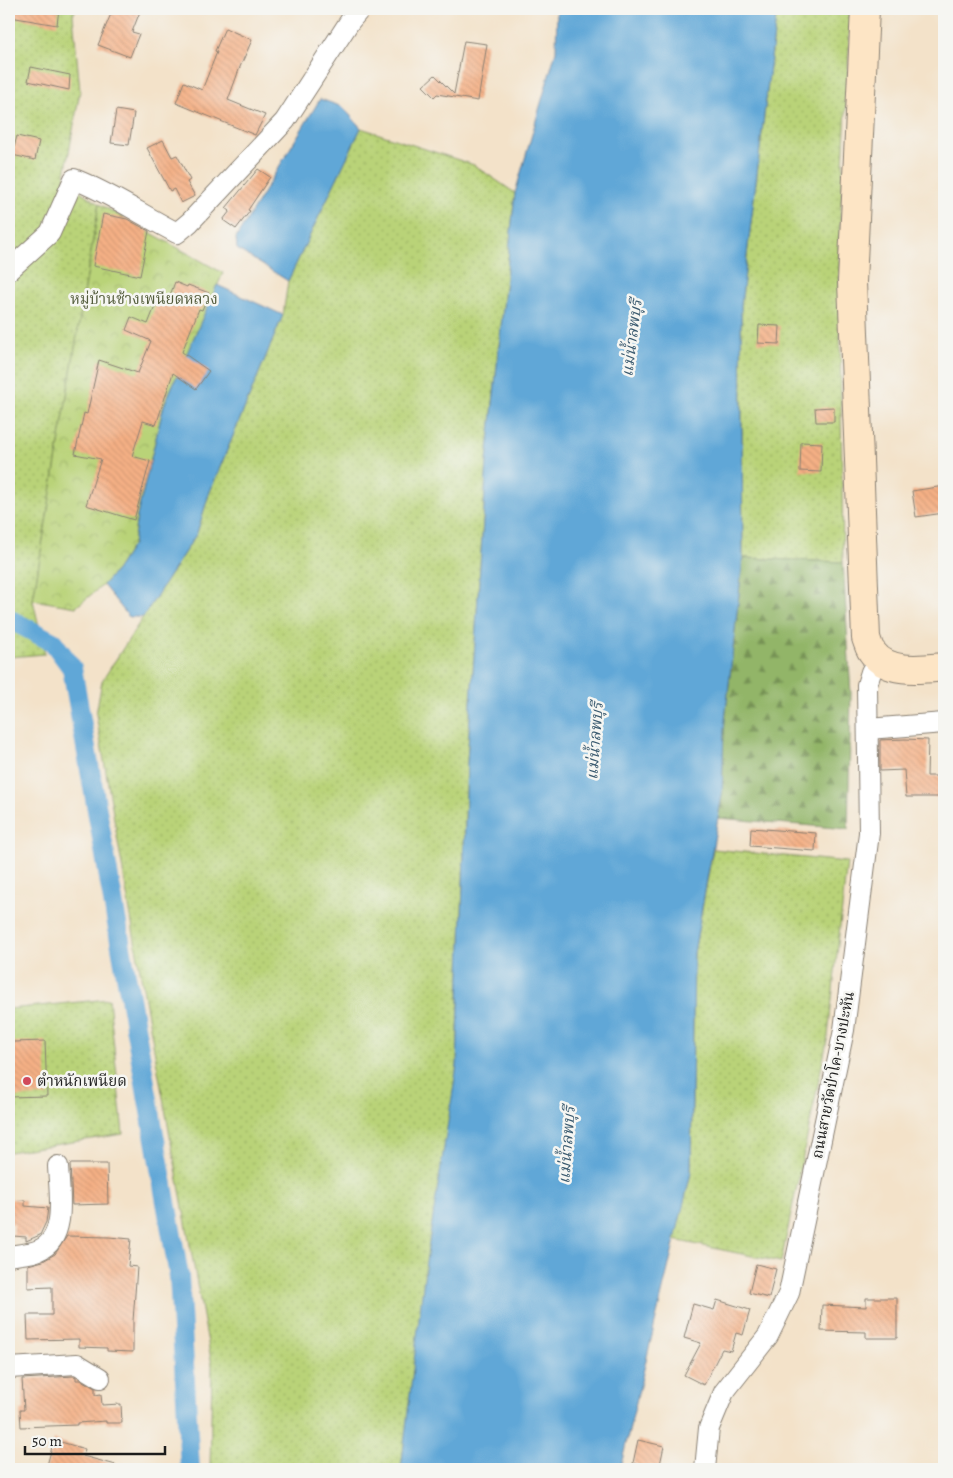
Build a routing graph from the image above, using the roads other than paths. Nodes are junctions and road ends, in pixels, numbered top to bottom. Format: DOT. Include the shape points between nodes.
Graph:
graph roads {
  1 [pos="360,9"];
  2 [pos="865,9"];
  3 [pos="9,270"];
  4 [pos="878,659"];
  5 [pos="944,667"];
  6 [pos="944,723"];
  7 [pos="868,729"];
  8 [pos="58,1166"];
  9 [pos="9,1256"];
  10 [pos="9,1368"];
  11 [pos="100,1378"];
  12 [pos="705,1469"];
  1 -- 3 [label="street" via="285,121 177,233 98,188 74,179 50,233"];
  2 -- 4 [label="street" via="852,282 866,638 871,652"];
  4 -- 5 [label="street" via="896,667"];
  4 -- 7 [label="street, ถนนสายวัดป่าโค-บางปะหัน" via="867,685"];
  6 -- 7 [label="street"];
  7 -- 12 [label="street, ถนนสายวัดป่าโค-บางปะหัน" via="869,833 844,1030 789,1293 768,1336 724,1392 709,1428"];
  8 -- 9 [label="street" via="60,1220 56,1235 49,1245 38,1251"];
  10 -- 11 [label="street" via="77,1364"];
}
